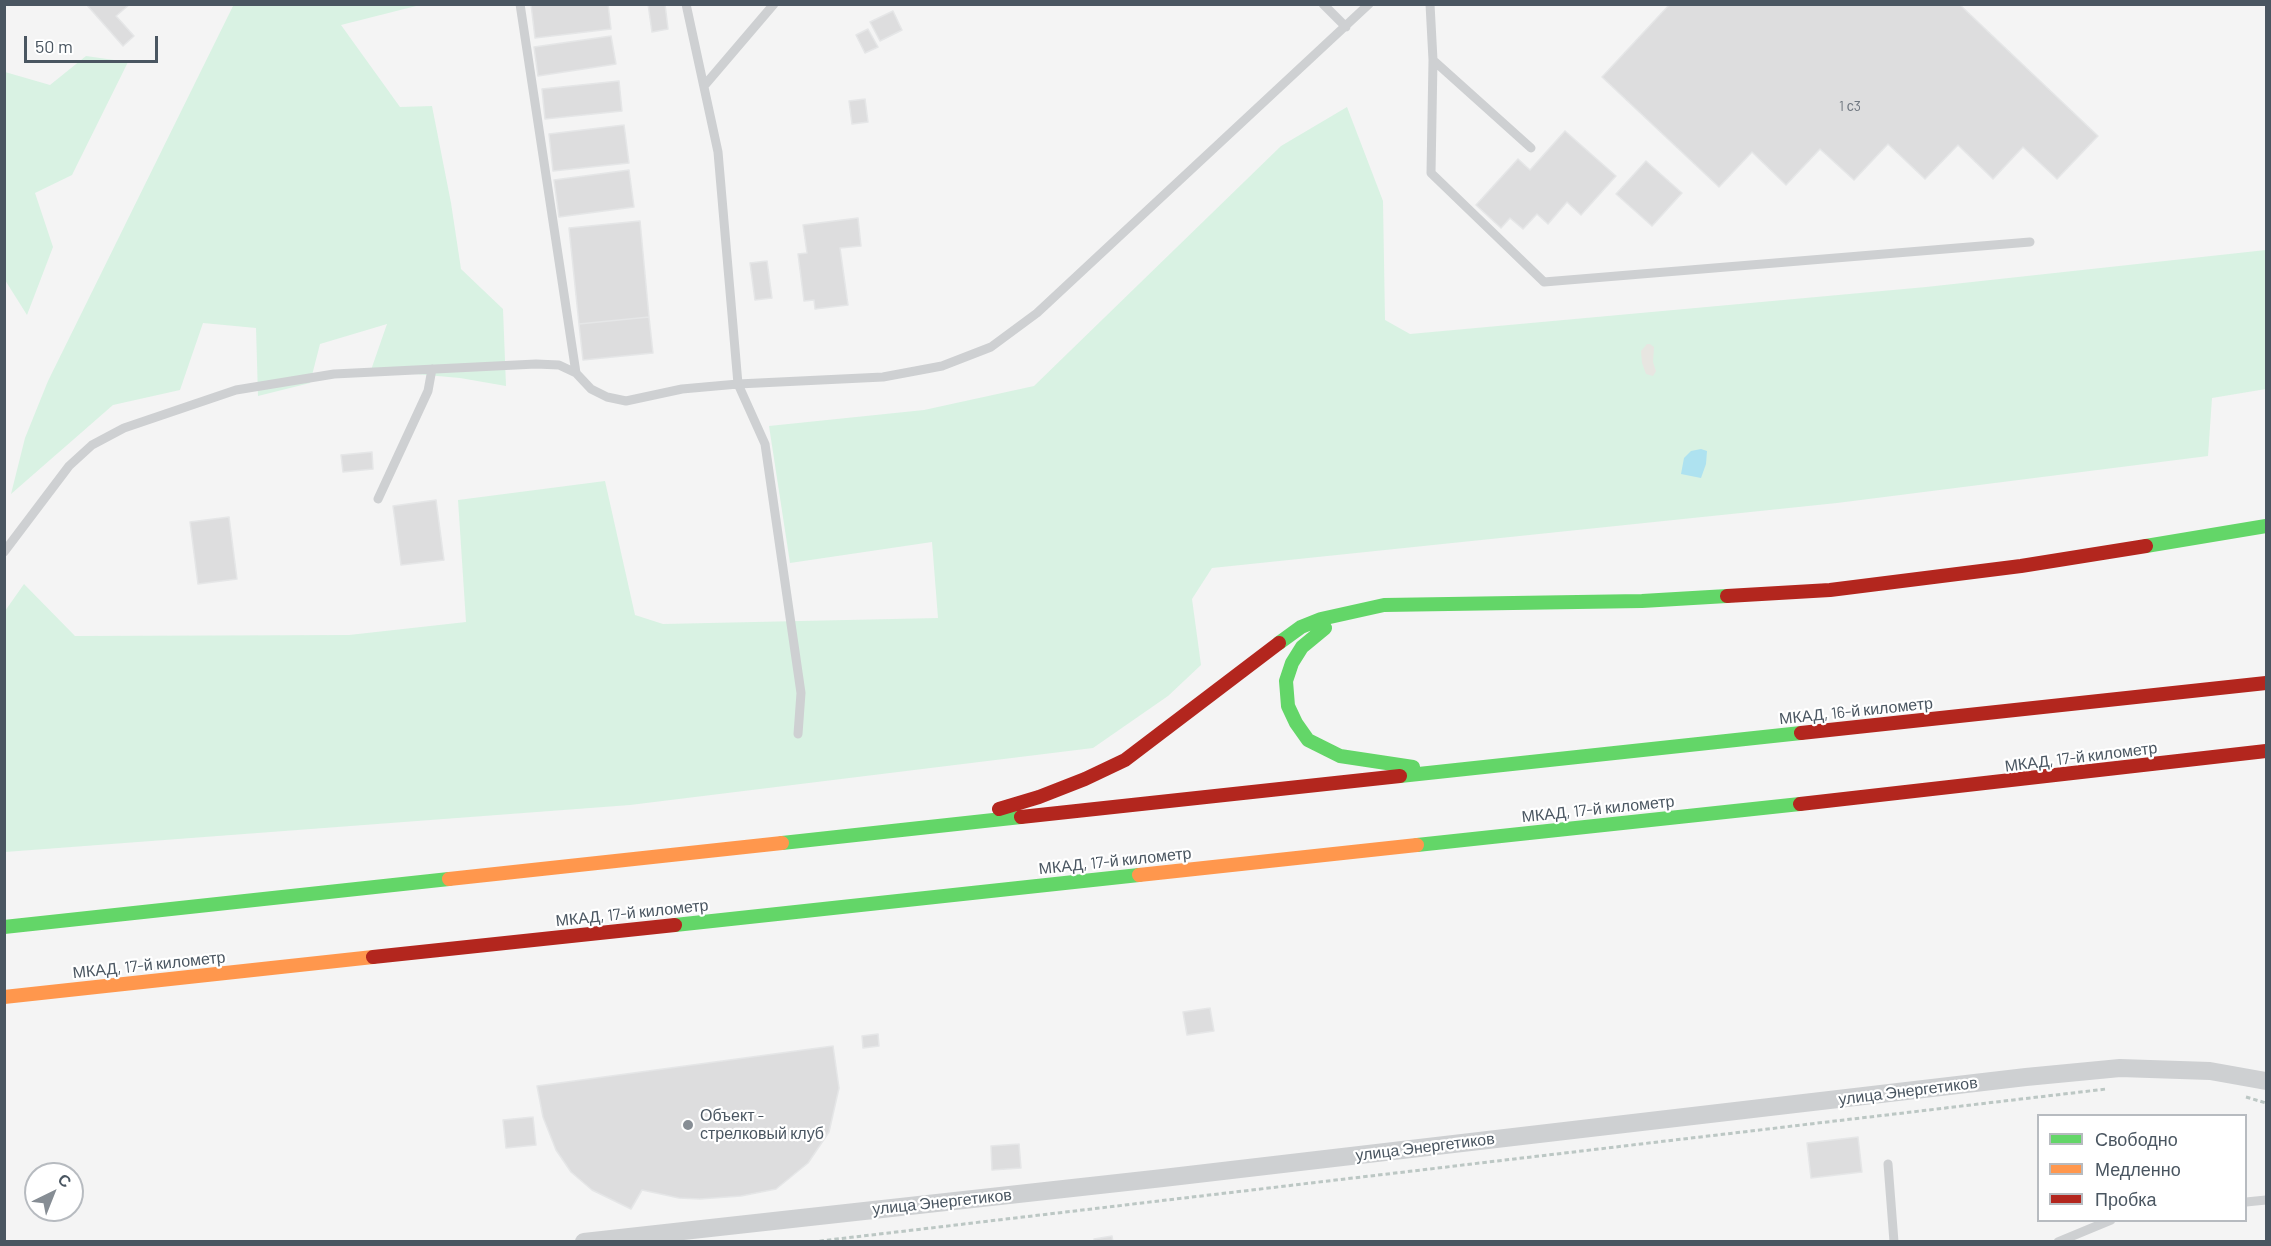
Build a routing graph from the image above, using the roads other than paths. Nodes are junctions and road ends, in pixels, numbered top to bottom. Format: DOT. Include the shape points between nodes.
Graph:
graph roads {
  1 [pos="520,4"];
  2 [pos="686,4"];
  3 [pos="774,4"];
  4 [pos="1323,4"];
  5 [pos="1370,4"];
  6 [pos="1430,4"];
  7 [pos="1346,27"];
  8 [pos="1433,60"];
  9 [pos="704,86"];
  10 [pos="1531,148"];
  11 [pos="2030,242"];
  12 [pos="432,369"];
  13 [pos="576,373"];
  14 [pos="738,384"];
  15 [pos="378,499"];
  16 [pos="2266,526"];
  17 [pos="4,552"];
  18 [pos="1347,613"];
  19 [pos="2266,683"];
  20 [pos="798,734"];
  21 [pos="2266,751"];
  22 [pos="2229,755"];
  23 [pos="2266,758"];
  24 [pos="1449,772"];
  25 [pos="938,827"];
  26 [pos="4,927"];
  27 [pos="4,997"];
  28 [pos="2266,1081"];
  29 [pos="1888,1164"];
  30 [pos="2266,1200"];
  31 [pos="2247,1202"];
  32 [pos="2108,1222"];
  33 [pos="584,1242"];
  34 [pos="1894,1242"];
  35 [pos="2058,1242"];
  1 -- 13 [label="lane"];
  2 -- 9 [label="lane"];
  3 -- 9 [label="lane"];
  4 -- 7 [label="lane"];
  5 -- 7 [label="lane"];
  6 -- 8 [label="lane"];
  7 -- 14 [label="lane" via="1037,313 991,346 942,366 883,377"];
  8 -- 10 [label="lane"];
  8 -- 11 [label="lane" via="1431,173 1544,282"];
  9 -- 14 [label="lane" via="718,152"];
  12 -- 13 [label="lane" via="536,363 559,365"];
  12 -- 15 [label="lane" via="428,391"];
  12 -- 17 [label="lane" via="334,374 236,390 124,428 92,445 69,466"];
  13 -- 14 [label="lane" via="591,389 626,401 682,389"];
  14 -- 20 [label="lane" via="765,444 801,693"];
  16 -- 18 [label="main road" via="2021,566 1830,590 1642,601 1384,605"];
  18 -- 24 [label="main road" via="1310,639 1292,663 1286,681 1288,706 1296,723 1308,740 1340,756"];
  18 -- 25 [label="main road" via="1301,627 1125,760 1039,797"];
  19 -- 24 [label="main road, МКАД, 16-й километр"];
  21 -- 22 [label="main road"];
  22 -- 23 [label="main road"];
  22 -- 27 [label="main road, МКАД, 17-й километр" via="2040,779"];
  24 -- 25 [label="main road"];
  25 -- 26 [label="main road"];
  28 -- 33 [label="street, улица Энергетиков" via="2210,1071 2121,1068 2026,1077"];
  29 -- 34 [label="lane"];
  30 -- 31 [label="lane"];
  32 -- 35 [label="lane"];
}
